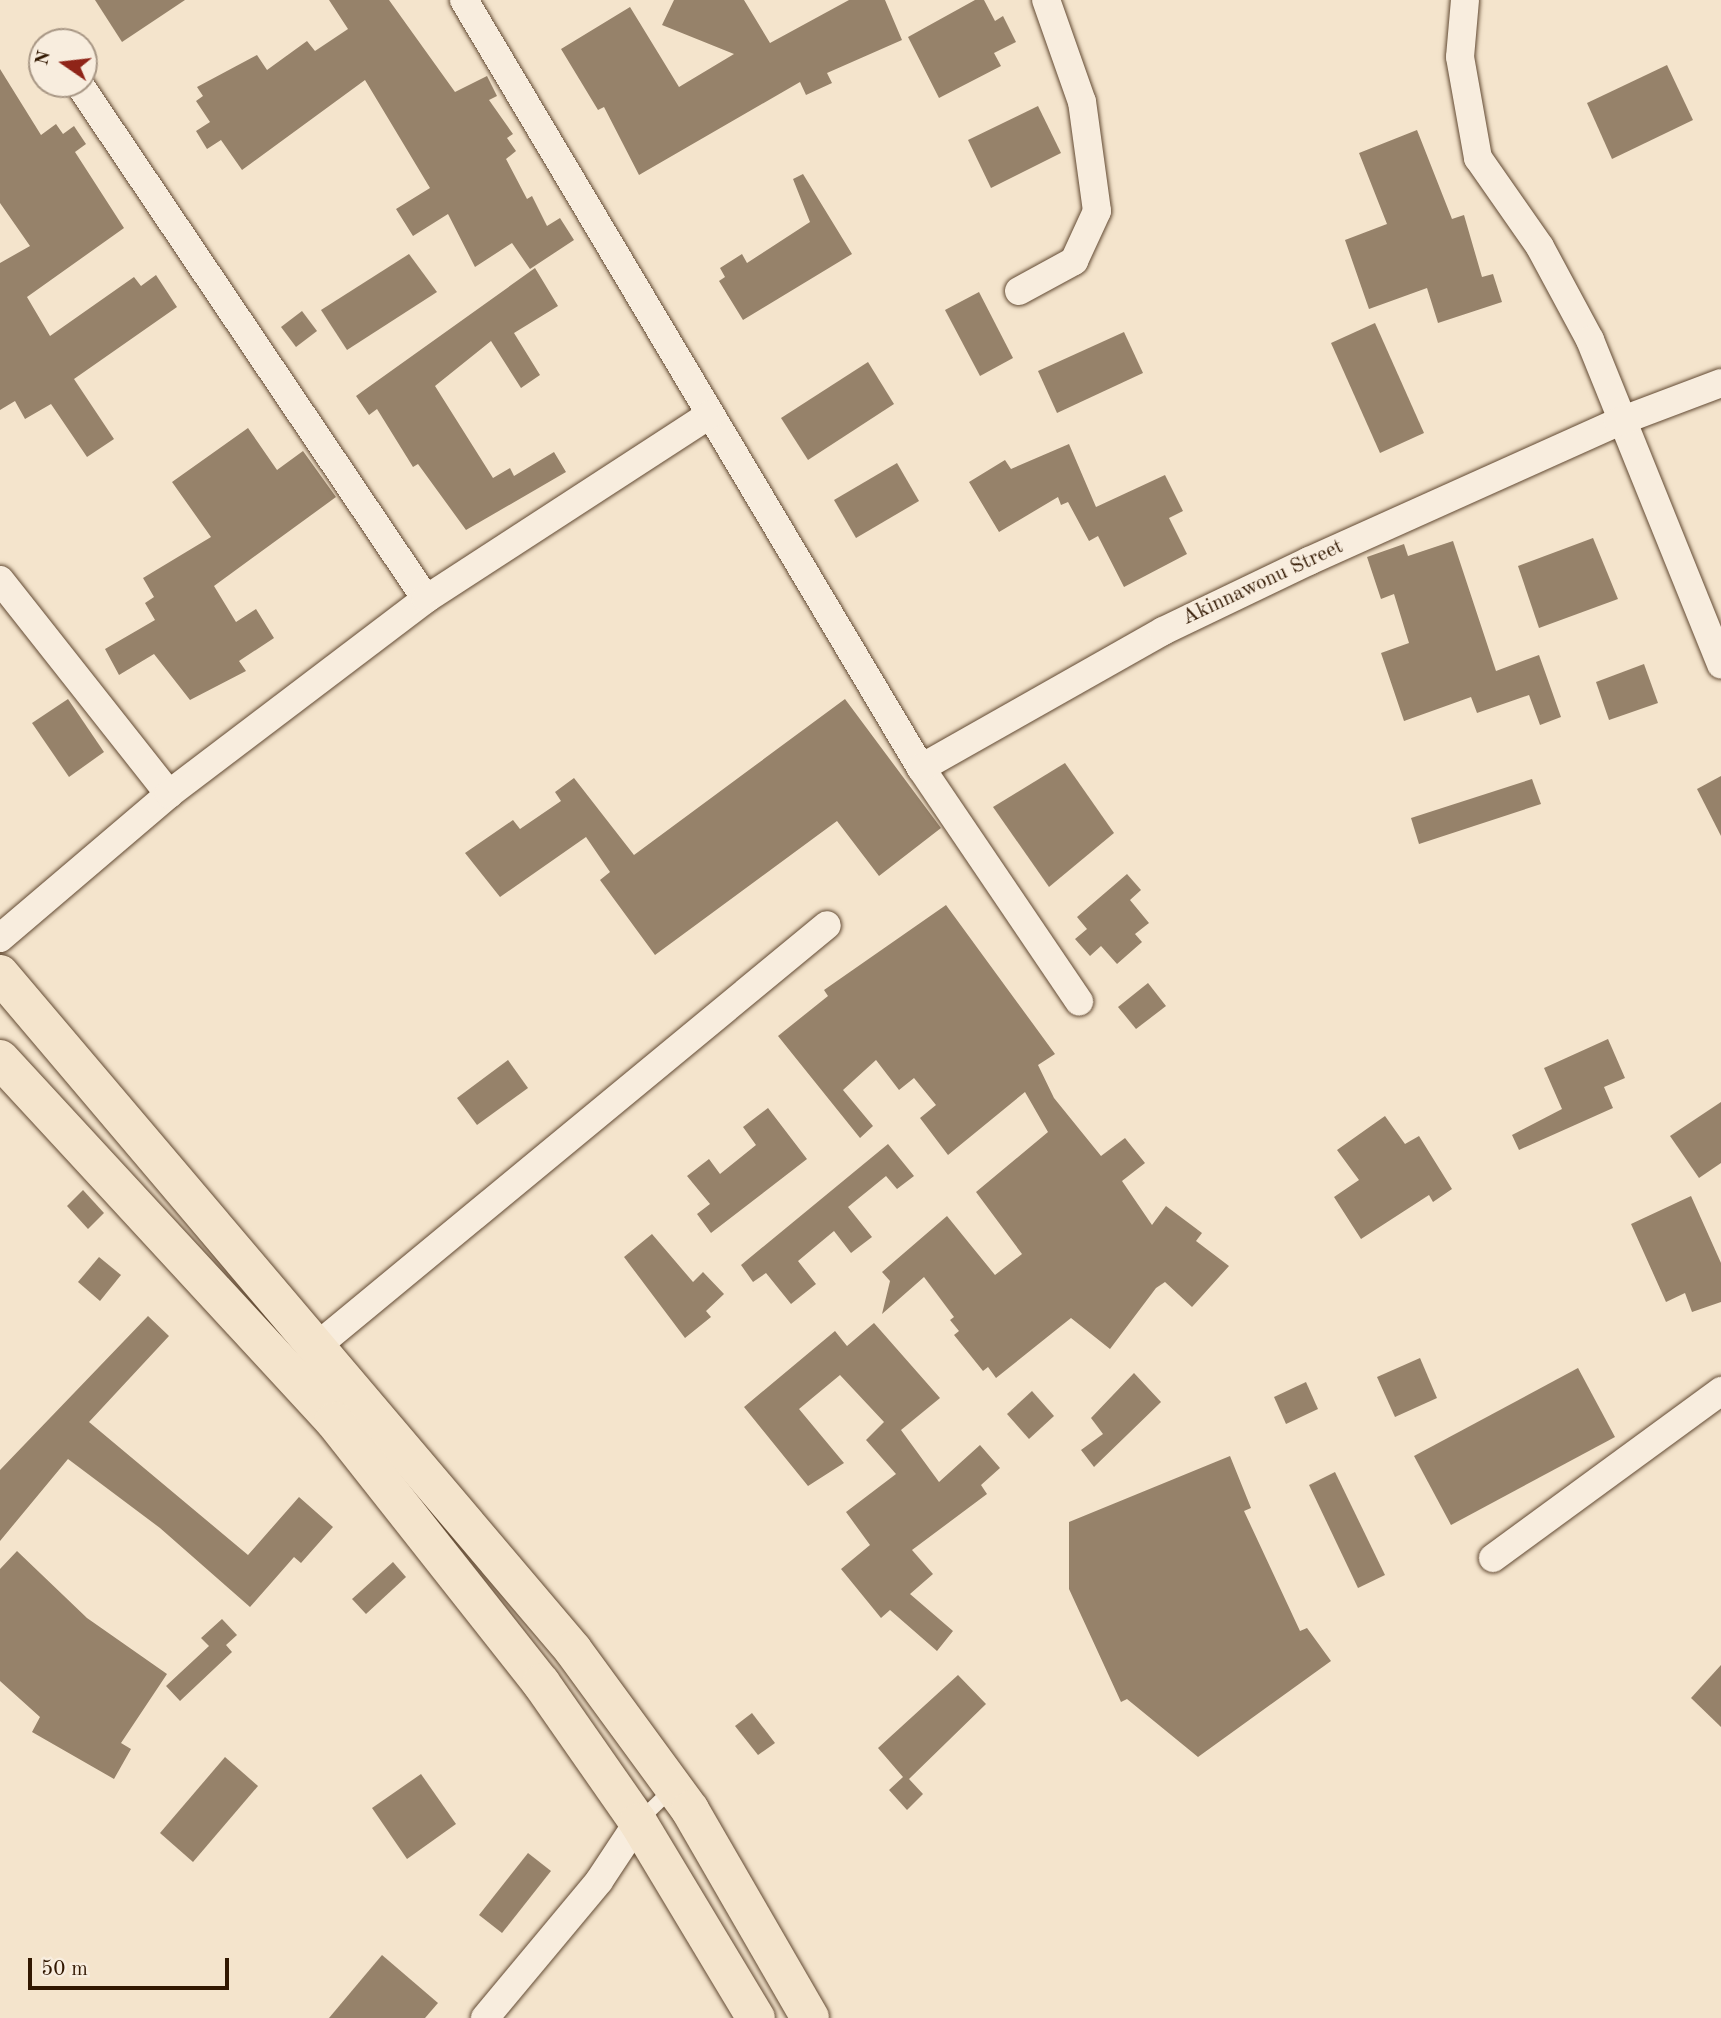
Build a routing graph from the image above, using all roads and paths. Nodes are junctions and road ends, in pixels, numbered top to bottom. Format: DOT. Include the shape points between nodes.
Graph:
graph roads {
  1 [pos="464,0"];
  2 [pos="1045,0"];
  3 [pos="1465,0"];
  4 [pos="88,98"];
  5 [pos="1018,291"];
  6 [pos="1721,383"];
  7 [pos="709,415"];
  8 [pos="1618,422"];
  9 [pos="0,580"];
  10 [pos="426,599"];
  11 [pos="1721,665"];
  12 [pos="920,768"];
  13 [pos="169,794"];
  14 [pos="827,925"];
  15 [pos="0,939"];
  16 [pos="0,974"];
  17 [pos="1079,1002"];
  18 [pos="0,1059"];
  19 [pos="317,1346"];
  20 [pos="1721,1391"];
  21 [pos="1493,1558"];
  22 [pos="674,1788"];
  23 [pos="638,1822"];
  24 [pos="485,2018"];
  25 [pos="756,2018"];
  26 [pos="810,2018"];
  1 -- 7 [label="street"];
  2 -- 5 [label="street" via="1083,102 1097,211 1074,261"];
  3 -- 8 [label="street" via="1460,57 1478,158 1541,247 1577,317"];
  4 -- 10 [label="street"];
  6 -- 8 [label="street, Akinnawonu Street"];
  7 -- 10 [label="street"];
  7 -- 12 [label="street"];
  8 -- 11 [label="street"];
  8 -- 12 [label="street, Akinnawonu Street" via="1163,631"];
  9 -- 13 [label="street"];
  10 -- 13 [label="street"];
  12 -- 17 [label="street"];
  13 -- 15 [label="street"];
  14 -- 19 [label="street"];
  16 -- 19 [label="main road"];
  18 -- 23 [label="main road" via="334,1421 541,1683"];
  19 -- 22 [label="main road" via="573,1650"];
  20 -- 21 [label="street"];
  22 -- 23 [label="lane"];
  22 -- 26 [label="main road"];
  23 -- 24 [label="street" via="599,1881"];
  23 -- 25 [label="main road"];
}
